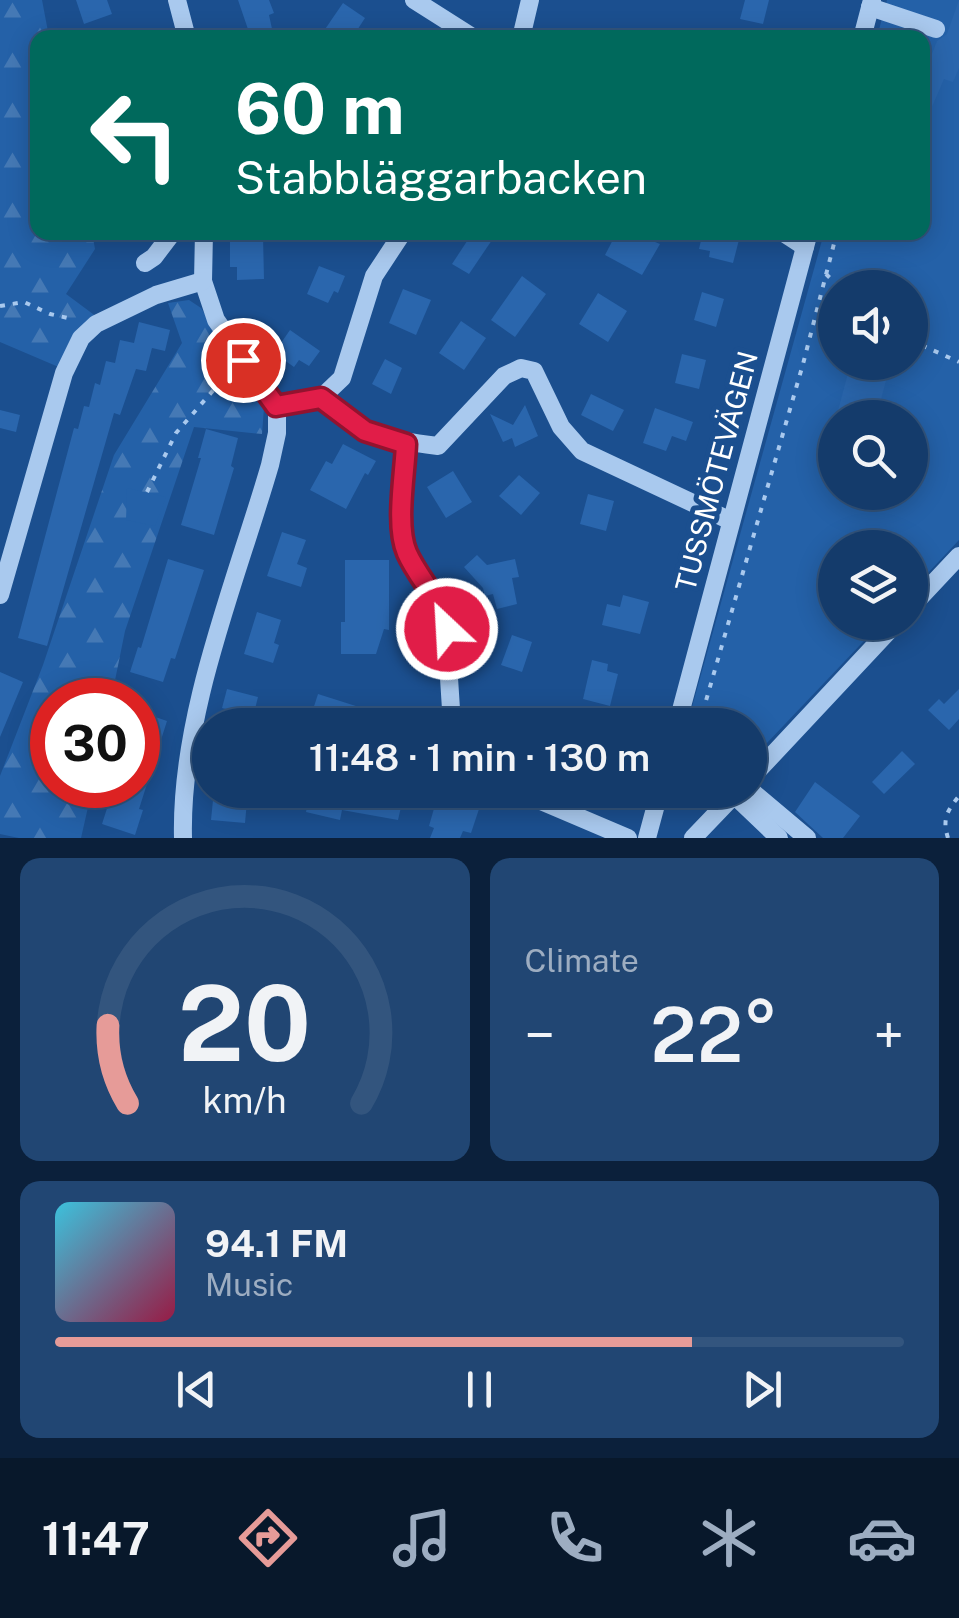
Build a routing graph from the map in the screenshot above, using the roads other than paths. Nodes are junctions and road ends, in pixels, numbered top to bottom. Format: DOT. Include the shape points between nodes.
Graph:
graph roads {
  1 [pos="177,0"];
  2 [pos="414,0"];
  3 [pos="530,0"];
  4 [pos="871,3"];
  5 [pos="936,28"];
  6 [pos="184,30"];
  7 [pos="461,30"];
  8 [pos="523,30"];
  9 [pos="864,30"];
  10 [pos="168,240"];
  11 [pos="204,240"];
  12 [pos="398,240"];
  13 [pos="807,240"];
  14 [pos="145,263"];
  15 [pos="203,281"];
  16 [pos="321,398"];
  17 [pos="276,406"];
  18 [pos="406,444"];
  19 [pos="731,520"];
  20 [pos="959,556"];
  21 [pos="928,589"];
  22 [pos="0,595"];
  23 [pos="880,640"];
  24 [pos="451,708"];
  25 [pos="681,708"];
  26 [pos="767,761"];
  27 [pos="557,808"];
  28 [pos="655,808"];
  29 [pos="724,808"];
  30 [pos="754,808"];
  31 [pos="764,808"];
  32 [pos="183,838"];
  33 [pos="628,838"];
  34 [pos="647,838"];
  35 [pos="693,838"];
  36 [pos="779,838"];
  37 [pos="807,838"];
  1 -- 6 [label="street"];
  2 -- 7 [label="street"];
  3 -- 8 [label="street"];
  4 -- 5 [label="street"];
  4 -- 9 [label="street"];
  10 -- 14 [label="street"];
  11 -- 15 [label="street"];
  12 -- 16 [label="street" via="374,276 342,378"];
  13 -- 19 [label="street, TUSSMÖTEVÄGEN"];
  15 -- 17 [label="street" via="216,320"];
  15 -- 22 [label="street" via="156,295 81,338 64,373"];
  16 -- 17 [label="street"];
  16 -- 18 [label="street" via="365,431"];
  17 -- 32 [label="street" via="270,465 187,757"];
  18 -- 19 [label="street" via="438,446 504,376 521,368 534,371 560,427 582,451"];
  18 -- 24 [label="street" via="402,536 445,615"];
  19 -- 25 [label="street, TUSSMÖTEVÄGEN"];
  20 -- 21 [label="street"];
  23 -- 26 [label="street"];
  27 -- 33 [label="street"];
  28 -- 34 [label="street"];
  29 -- 35 [label="street"];
  30 -- 36 [label="street"];
  31 -- 37 [label="street"];
}
